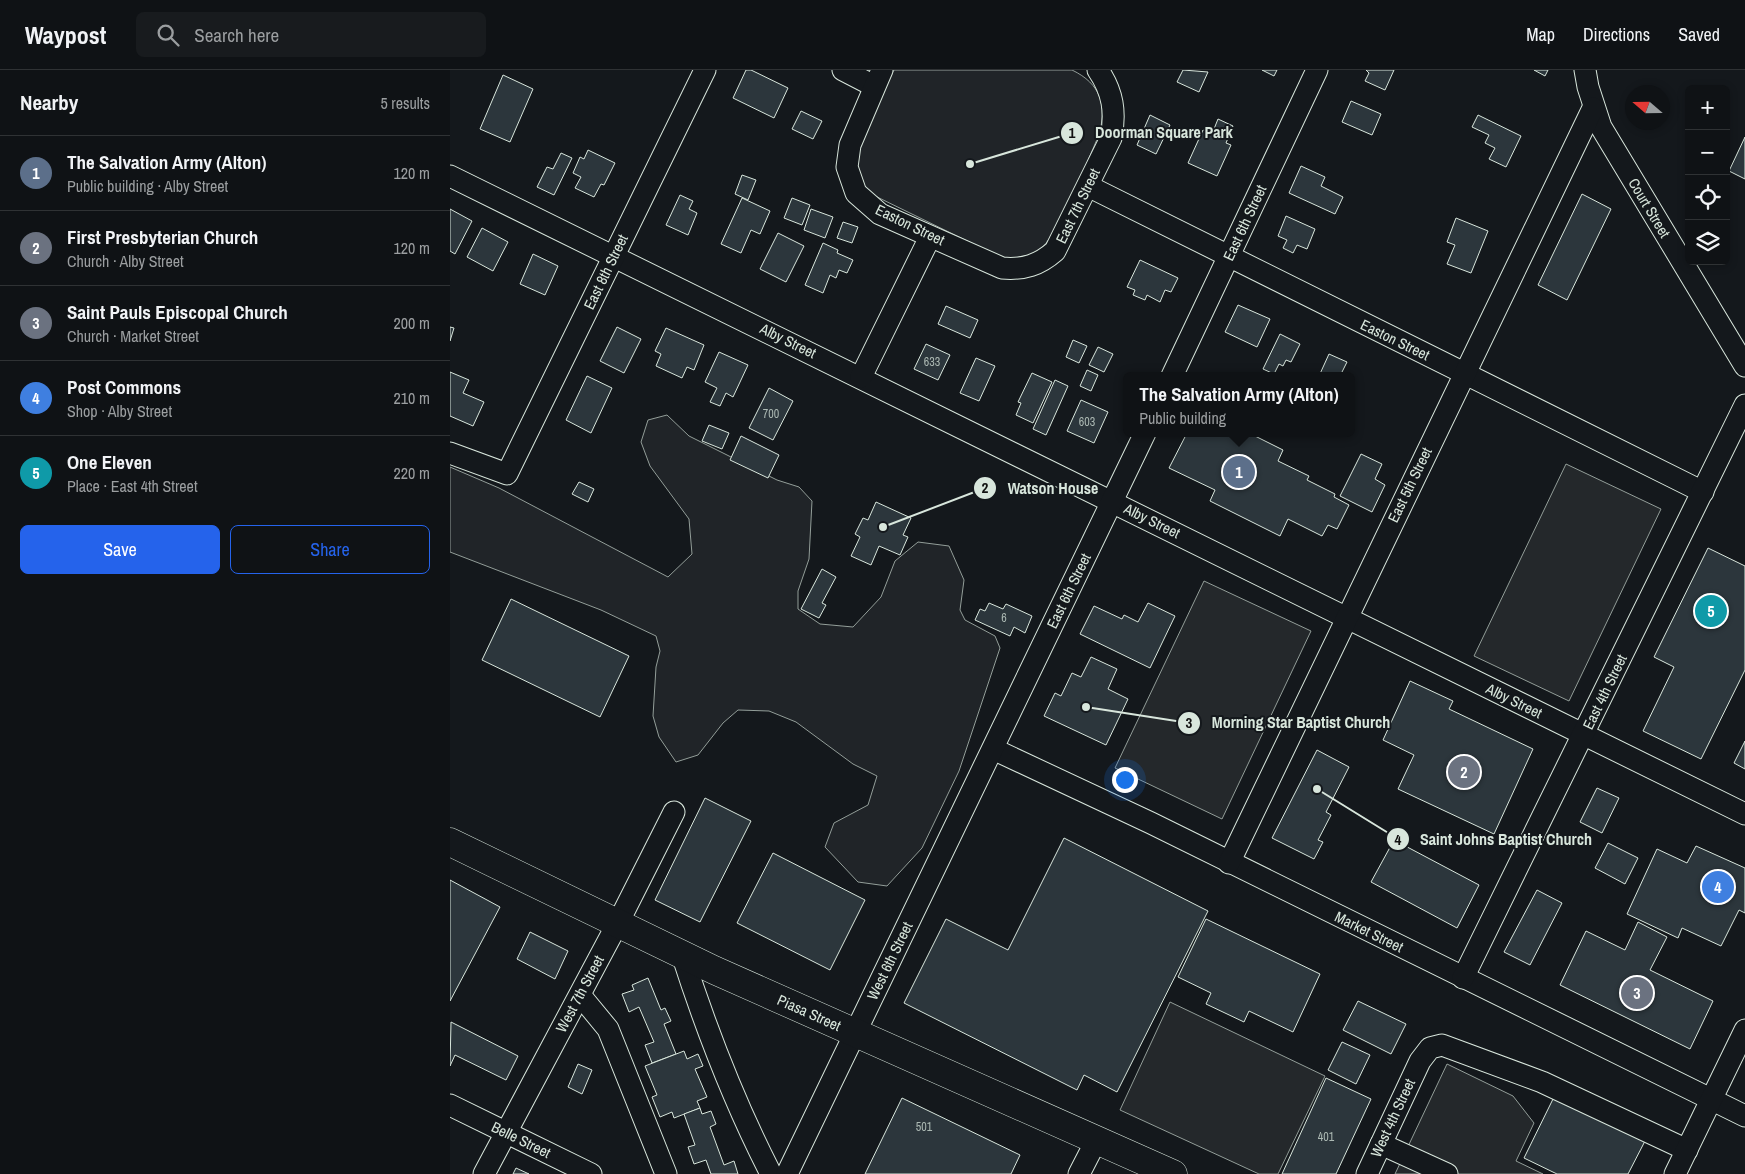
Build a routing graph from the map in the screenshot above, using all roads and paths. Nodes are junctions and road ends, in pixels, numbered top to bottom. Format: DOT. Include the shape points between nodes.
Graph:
graph roads {
  1 [pos="705,70"];
  2 [pos="843,70"];
  3 [pos="1098,70"];
  4 [pos="1317,70"];
  5 [pos="1585,70"];
  6 [pos="878,78"];
  7 [pos="1593,108"];
  8 [pos="450,176"];
  9 [pos="1088,186"];
  10 [pos="930,237"];
  11 [pos="615,255"];
  12 [pos="1229,257"];
  13 [pos="1043,261"];
  14 [pos="1745,366"];
  15 [pos="1174,372"];
  16 [pos="1464,374"];
  17 [pos="861,377"];
  18 [pos="1745,405"];
  19 [pos="1143,437"];
  20 [pos="450,453"];
  21 [pos="1703,492"];
  22 [pos="1112,501"];
  23 [pos="1347,618"];
  24 [pos="1584,736"];
  25 [pos="993,749"];
  26 [pos="674,812"];
  27 [pos="1745,814"];
  28 [pos="450,842"];
  29 [pos="1229,863"];
  30 [pos="618,923"];
  31 [pos="682,954"];
  32 [pos="1463,978"];
  33 [pos="580,995"];
  34 [pos="1745,1030"];
  35 [pos="855,1034"];
  36 [pos="1712,1099"];
  37 [pos="450,1105"];
  38 [pos="1745,1116"];
  39 [pos="506,1133"];
  40 [pos="1096,1140"];
  41 [pos="1381,1144"];
  42 [pos="1687,1150"];
  43 [pos="484,1174"];
  44 [pos="591,1174"];
  45 [pos="666,1174"];
  46 [pos="771,1174"];
  47 [pos="787,1174"];
  48 [pos="1079,1174"];
  49 [pos="1173,1174"];
  50 [pos="1367,1174"];
  51 [pos="1447,1174"];
  52 [pos="1675,1174"];
  1 -- 11 [label="street, East 8th Street"];
  2 -- 6 [label="street"];
  3 -- 9 [label="street, East 7th Street" via="1114,104 1114,118 1111,138"];
  4 -- 12 [label="street, East 6th Street"];
  5 -- 7 [label="street, Court Street"];
  6 -- 10 [label="street, Easton Street" via="861,116 847,167 856,193 880,214"];
  7 -- 14 [label="street, Court Street" via="1600,127"];
  7 -- 16 [label="street, East 5th Street"];
  8 -- 11 [label="street, Alby Street"];
  9 -- 12 [label="street, Easton Street"];
  9 -- 13 [label="street, East 7th Street" via="1055,251"];
  10 -- 13 [label="street, Easton Street" via="1002,268 1031,267"];
  10 -- 17 [label="street"];
  11 -- 17 [label="street, Alby Street"];
  11 -- 20 [label="street, East 8th Street" via="507,474"];
  12 -- 15 [label="street, East 6th Street"];
  12 -- 16 [label="street, Easton Street"];
  16 -- 21 [label="street, Easton Street"];
  16 -- 23 [label="street, East 5th Street"];
  17 -- 22 [label="street, Alby Street"];
  18 -- 21 [label="street, East 4th Street"];
  19 -- 22 [label="street, East 6th Street"];
  21 -- 24 [label="street, East 4th Street"];
  22 -- 23 [label="street, Alby Street"];
  22 -- 25 [label="street, East 6th Street"];
  23 -- 24 [label="street, Alby Street"];
  23 -- 29 [label="street, East 5th Street"];
  24 -- 27 [label="street, Alby Street"];
  24 -- 32 [label="street, East 4th Street"];
  25 -- 29 [label="street, Market Street"];
  25 -- 35 [label="street, West 6th Street"];
  26 -- 30 [label="street, West 7th Street"];
  28 -- 30 [label="highway, Piasa Street"];
  29 -- 32 [label="street, Market Street"];
  30 -- 31 [label="highway, Piasa Street"];
  30 -- 33 [label="street, West 7th Street"];
  31 -- 35 [label="highway, Piasa Street"];
  31 -- 46 [label="street" via="703,1017"];
  32 -- 36 [label="street, Market Street"];
  33 -- 39 [label="street, West 7th Street"];
  33 -- 45 [label="street" via="608,1029"];
  34 -- 36 [label="street"];
  35 -- 40 [label="highway, Piasa Street"];
  35 -- 47 [label="street, West 6th Street"];
  36 -- 38 [label="street, Market Street"];
  36 -- 42 [label="street"];
  37 -- 39 [label="street, Belle Street"];
  39 -- 43 [label="street, West 7th Street"];
  39 -- 44 [label="street, Belle Street"];
  40 -- 48 [label="street"];
  40 -- 49 [label="highway, Piasa Street"];
  41 -- 42 [label="street, West 4th Street" via="1420,1061 1430,1048 1448,1047 1542,1082"];
  41 -- 50 [label="street, West 4th Street"];
  41 -- 51 [label="street"];
  42 -- 52 [label="street"];
}
